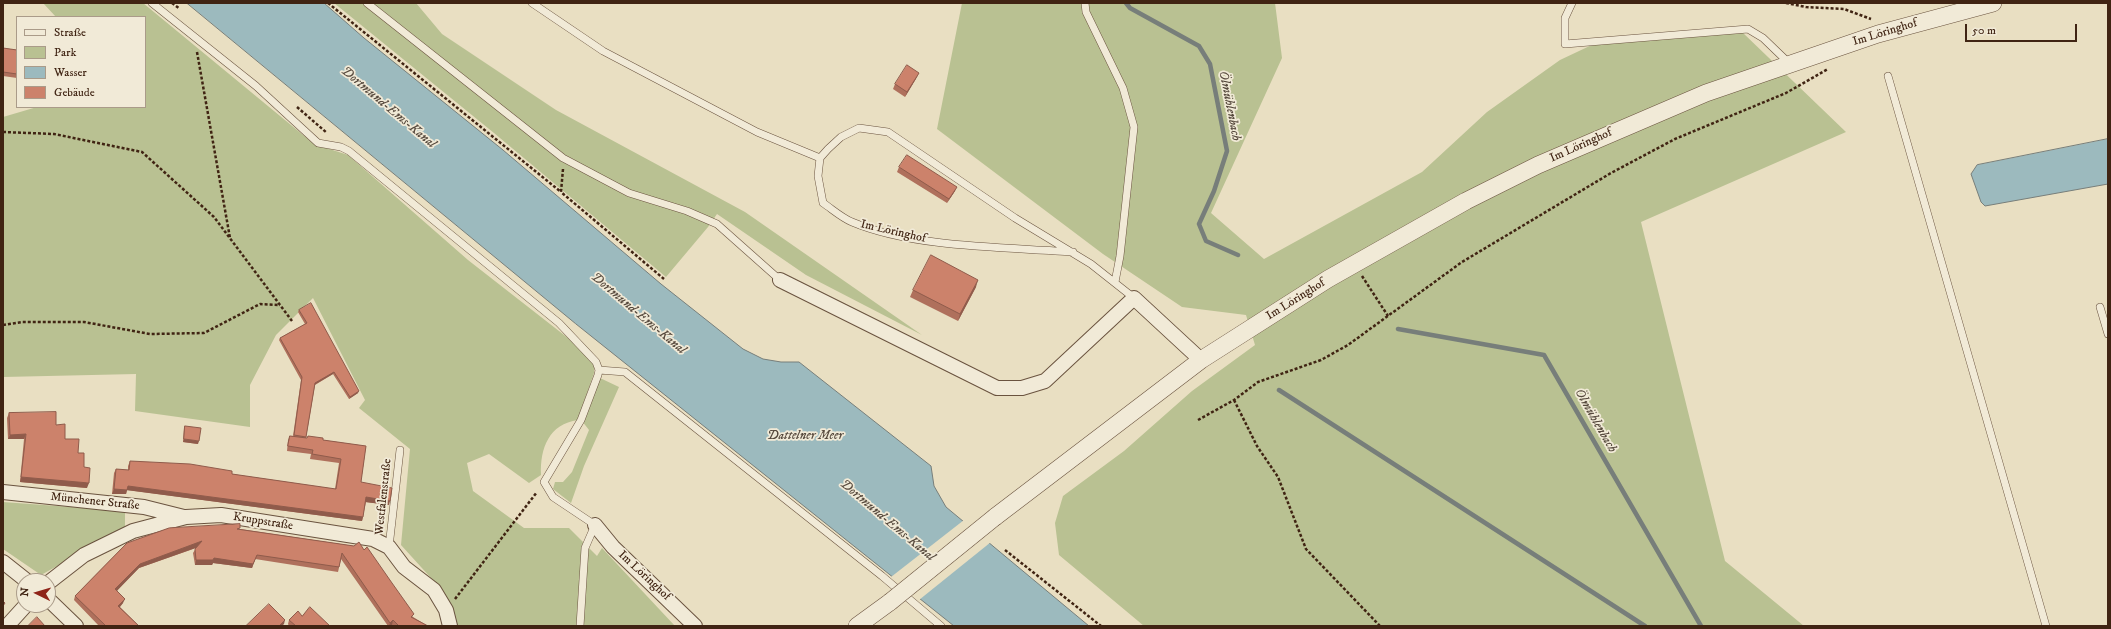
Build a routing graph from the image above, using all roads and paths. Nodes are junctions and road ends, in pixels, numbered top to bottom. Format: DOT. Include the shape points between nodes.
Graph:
graph roads {
  1 [pos="152,3"];
  2 [pos="328,3"];
  3 [pos="367,3"];
  4 [pos="532,3"];
  5 [pos="1085,3"];
  6 [pos="1572,3"];
  7 [pos="1786,3"];
  8 [pos="1993,3"];
  9 [pos="1878,34"];
  10 [pos="194,38"];
  11 [pos="1790,64"];
  12 [pos="1830,68"];
  13 [pos="1888,76"];
  14 [pos="3,132"];
  15 [pos="563,158"];
  16 [pos="820,158"];
  17 [pos="561,192"];
  18 [pos="231,239"];
  19 [pos="1073,252"];
  20 [pos="1354,264"];
  21 [pos="664,279"];
  22 [pos="780,280"];
  23 [pos="1115,282"];
  24 [pos="1134,298"];
  25 [pos="280,305"];
  26 [pos="2100,307"];
  27 [pos="1388,316"];
  28 [pos="292,321"];
  29 [pos="3,325"];
  30 [pos="2108,334"];
  31 [pos="1201,360"];
  32 [pos="599,370"];
  33 [pos="1234,400"];
  34 [pos="1198,420"];
  35 [pos="400,450"];
  36 [pos="544,482"];
  37 [pos="3,492"];
  38 [pos="186,517"];
  39 [pos="596,525"];
  40 [pos="389,547"];
  41 [pos="1004,550"];
  42 [pos="3,562"];
  43 [pos="17,573"];
  44 [pos="56,578"];
  45 [pos="56,607"];
  46 [pos="446,610"];
  47 [pos="19,613"];
  48 [pos="7,626"];
  49 [pos="76,626"];
  50 [pos="450,626"];
  51 [pos="580,626"];
  52 [pos="695,626"];
  53 [pos="857,626"];
  54 [pos="941,626"];
  55 [pos="1101,626"];
  56 [pos="1380,626"];
  57 [pos="2046,626"];
  1 -- 10 [label="lane"];
  2 -- 17 [label="path"];
  3 -- 15 [label="lane"];
  4 -- 16 [label="lane" via="603,51 757,132"];
  5 -- 23 [label="lane" via="1086,12 1123,88 1134,127"];
  6 -- 11 [label="lane" via="1565,18 1565,44 1748,29 1762,38"];
  7 -- 9 [label="path" via="1844,9 1874,21"];
  8 -- 9 [label="street, Im Löringhof"];
  9 -- 11 [label="street, Im Löringhof"];
  10 -- 18 [label="path"];
  10 -- 32 [label="lane" via="256,86 318,143 349,151 530,298 586,349"];
  11 -- 20 [label="street, Im Löringhof" via="1706,93 1538,165 1459,205"];
  12 -- 27 [label="path" via="1786,93 1675,139 1611,173 1462,262"];
  13 -- 57 [label="lane"];
  14 -- 18 [label="path" via="54,134 142,152 214,217"];
  15 -- 17 [label="path"];
  15 -- 22 [label="lane" via="629,193 687,211 717,224"];
  16 -- 19 [label="lane" via="841,138 859,128 888,132 1015,218"];
  16 -- 19 [label="lane, Im Löringhof" via="818,176 823,203 850,222 880,232 938,242"];
  17 -- 21 [label="path"];
  18 -- 25 [label="path"];
  19 -- 23 [label="lane"];
  20 -- 27 [label="path"];
  20 -- 31 [label="street, Im Löringhof"];
  22 -- 24 [label="street" via="997,388 1022,388 1045,381"];
  23 -- 24 [label="lane"];
  24 -- 31 [label="street"];
  25 -- 28 [label="path"];
  25 -- 29 [label="path" via="260,304 204,333 150,334 84,322 22,322"];
  26 -- 30 [label="lane"];
  27 -- 33 [label="path" via="1348,345 1321,360 1258,382"];
  31 -- 53 [label="street, Im Löringhof, bridge"];
  32 -- 36 [label="lane" via="581,420"];
  32 -- 54 [label="lane" via="625,372 882,576"];
  33 -- 34 [label="path"];
  33 -- 56 [label="path" via="1257,446 1278,477 1306,549"];
  35 -- 40 [label="lane, Westfalenstraße"];
  36 -- 39 [label="lane" via="553,497"];
  36 -- 46 [label="path"];
  37 -- 38 [label="street, Münchener Straße" via="144,507"];
  38 -- 40 [label="street, Kruppstraße" via="221,515 373,539"];
  38 -- 44 [label="street, Kruppstraße" via="133,531 84,555"];
  39 -- 51 [label="lane" via="585,548"];
  39 -- 52 [label="street, Im Löringhof" via="613,547"];
  40 -- 46 [label="street, Kruppstraße" via="404,567 434,590"];
  41 -- 55 [label="path"];
  42 -- 43 [label="street"];
  45 -- 49 [label="street"];
  46 -- 50 [label="street, Kruppstraße"];
  47 -- 48 [label="street"];
}
